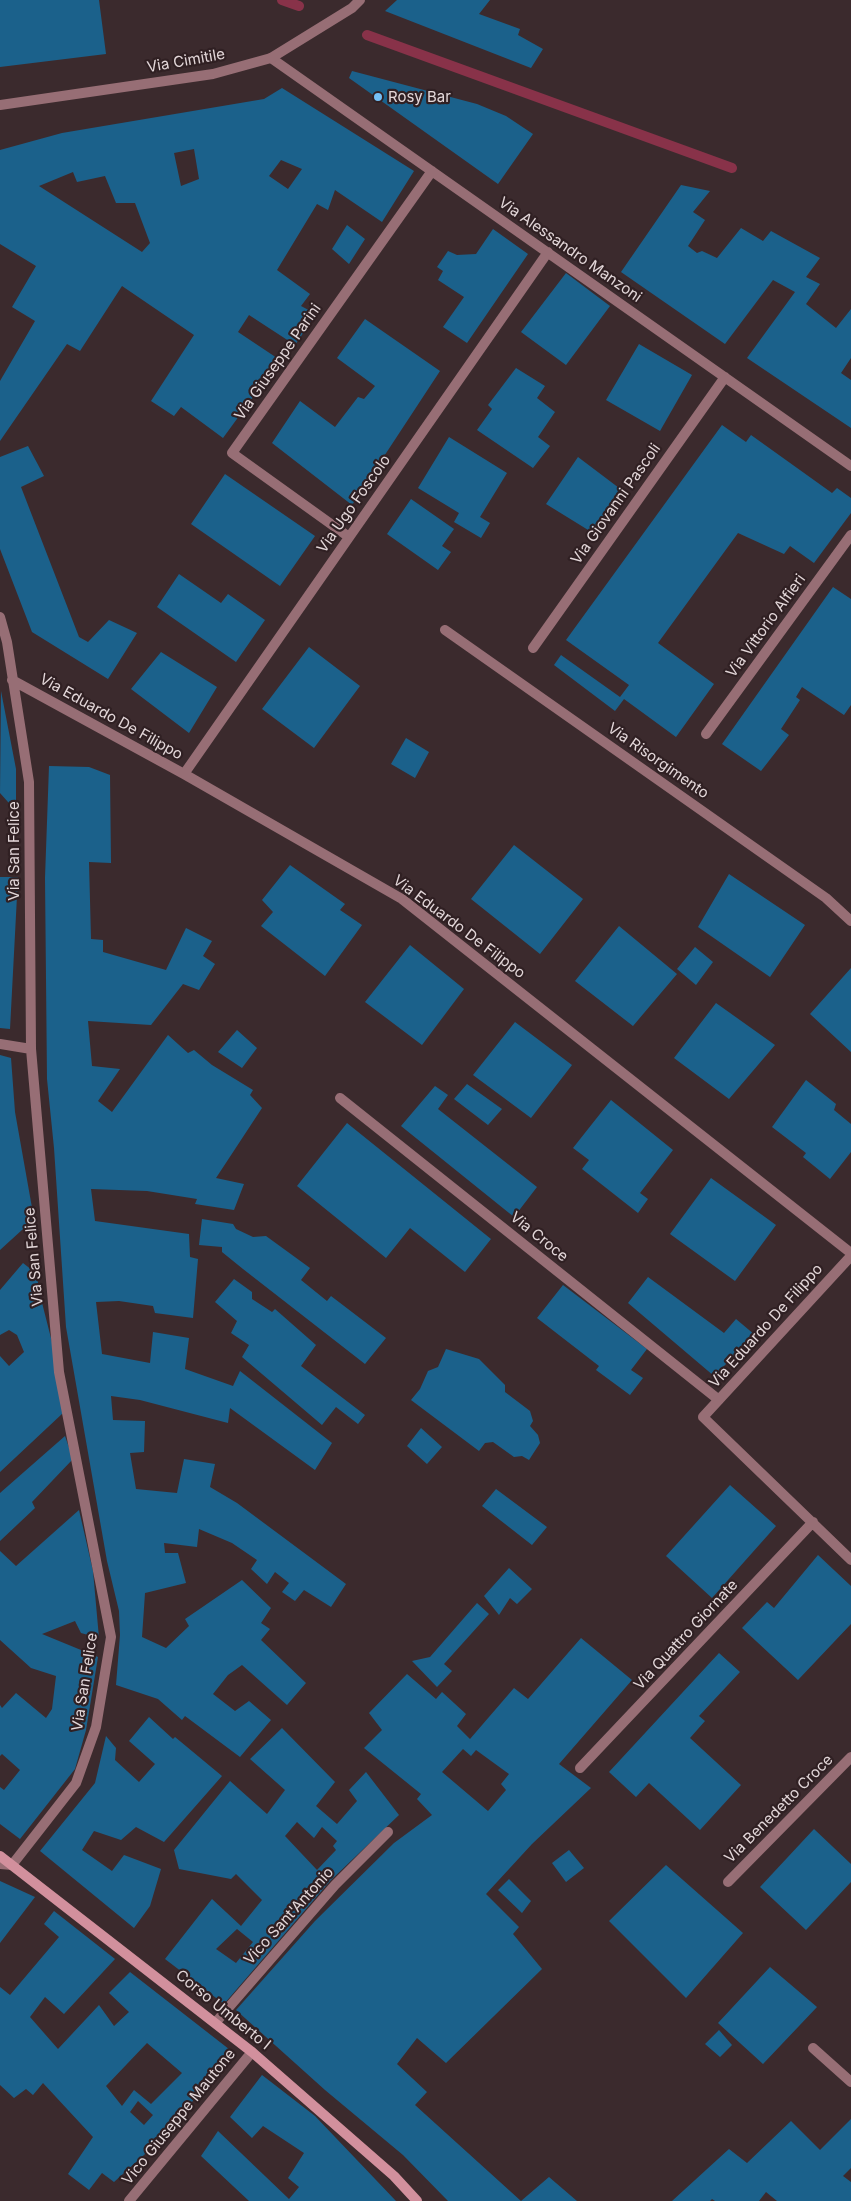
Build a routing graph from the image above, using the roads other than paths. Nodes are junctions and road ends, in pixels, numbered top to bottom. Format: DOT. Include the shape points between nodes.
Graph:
graph roads {
  1 [pos="360,0"];
  2 [pos="271,58"];
  3 [pos="0,105"];
  4 [pos="432,171"];
  5 [pos="548,252"];
  6 [pos="724,377"];
  7 [pos="851,466"];
  8 [pos="851,535"];
  9 [pos="349,537"];
  10 [pos="0,617"];
  11 [pos="445,630"];
  12 [pos="533,648"];
  13 [pos="12,680"];
  14 [pos="706,734"];
  15 [pos="184,774"];
  16 [pos="851,920"];
  17 [pos="0,1044"];
  18 [pos="31,1049"];
  19 [pos="340,1098"];
  20 [pos="851,1255"];
  21 [pos="719,1400"];
  22 [pos="813,1522"];
  23 [pos="851,1560"];
  24 [pos="851,1757"];
  25 [pos="580,1768"];
  26 [pos="388,1832"];
  27 [pos="0,1856"];
  28 [pos="0,1864"];
  29 [pos="12,1865"];
  30 [pos="728,1882"];
  31 [pos="216,2022"];
  32 [pos="813,2048"];
  33 [pos="252,2052"];
  34 [pos="851,2082"];
  35 [pos="129,2201"];
  36 [pos="417,2201"];
  1 -- 2 [label="street, Via Cimitile"];
  2 -- 3 [label="street, Via Cimitile" via="213,74"];
  2 -- 4 [label="street, Via Alessandro Manzoni"];
  4 -- 5 [label="street, Via Alessandro Manzoni"];
  4 -- 9 [label="street, Via Giuseppe Parini" via="232,454"];
  5 -- 6 [label="street, Via Alessandro Manzoni"];
  5 -- 9 [label="street, Via Ugo Foscolo"];
  6 -- 7 [label="street, Via Alessandro Manzoni"];
  6 -- 12 [label="street, Via Giovanni Pascoli"];
  8 -- 14 [label="street, Via Vittorio Alfieri"];
  9 -- 15 [label="street, Via Ugo Foscolo"];
  10 -- 13 [label="street, Via San Felice"];
  11 -- 16 [label="street, Via Risorgimento" via="826,898"];
  13 -- 15 [label="street, Via Eduardo De Filippo"];
  13 -- 18 [label="street, Via San Felice" via="29,782"];
  15 -- 20 [label="street, Via Eduardo De Filippo" via="402,899"];
  17 -- 18 [label="street"];
  18 -- 29 [label="street, Via San Felice" via="59,1372 111,1637 96,1727 76,1784"];
  19 -- 21 [label="street, Via Croce"];
  20 -- 21 [label="street, Via Eduardo De Filippo"];
  21 -- 22 [label="street, Via Eduardo De Filippo" via="704,1417"];
  22 -- 23 [label="street"];
  22 -- 25 [label="street, Via Quattro Giornate"];
  24 -- 30 [label="street, Via Benedetto Croce"];
  26 -- 31 [label="street, Vico Sant'Antonio"];
  27 -- 29 [label="main road, Corso Umberto I"];
  28 -- 29 [label="street"];
  29 -- 31 [label="main road, Corso Umberto I"];
  31 -- 33 [label="main road, Corso Umberto I"];
  32 -- 34 [label="street"];
  33 -- 35 [label="street, Vico Giuseppe Mautone"];
  33 -- 36 [label="main road, Corso Umberto I" via="394,2176"];
}
